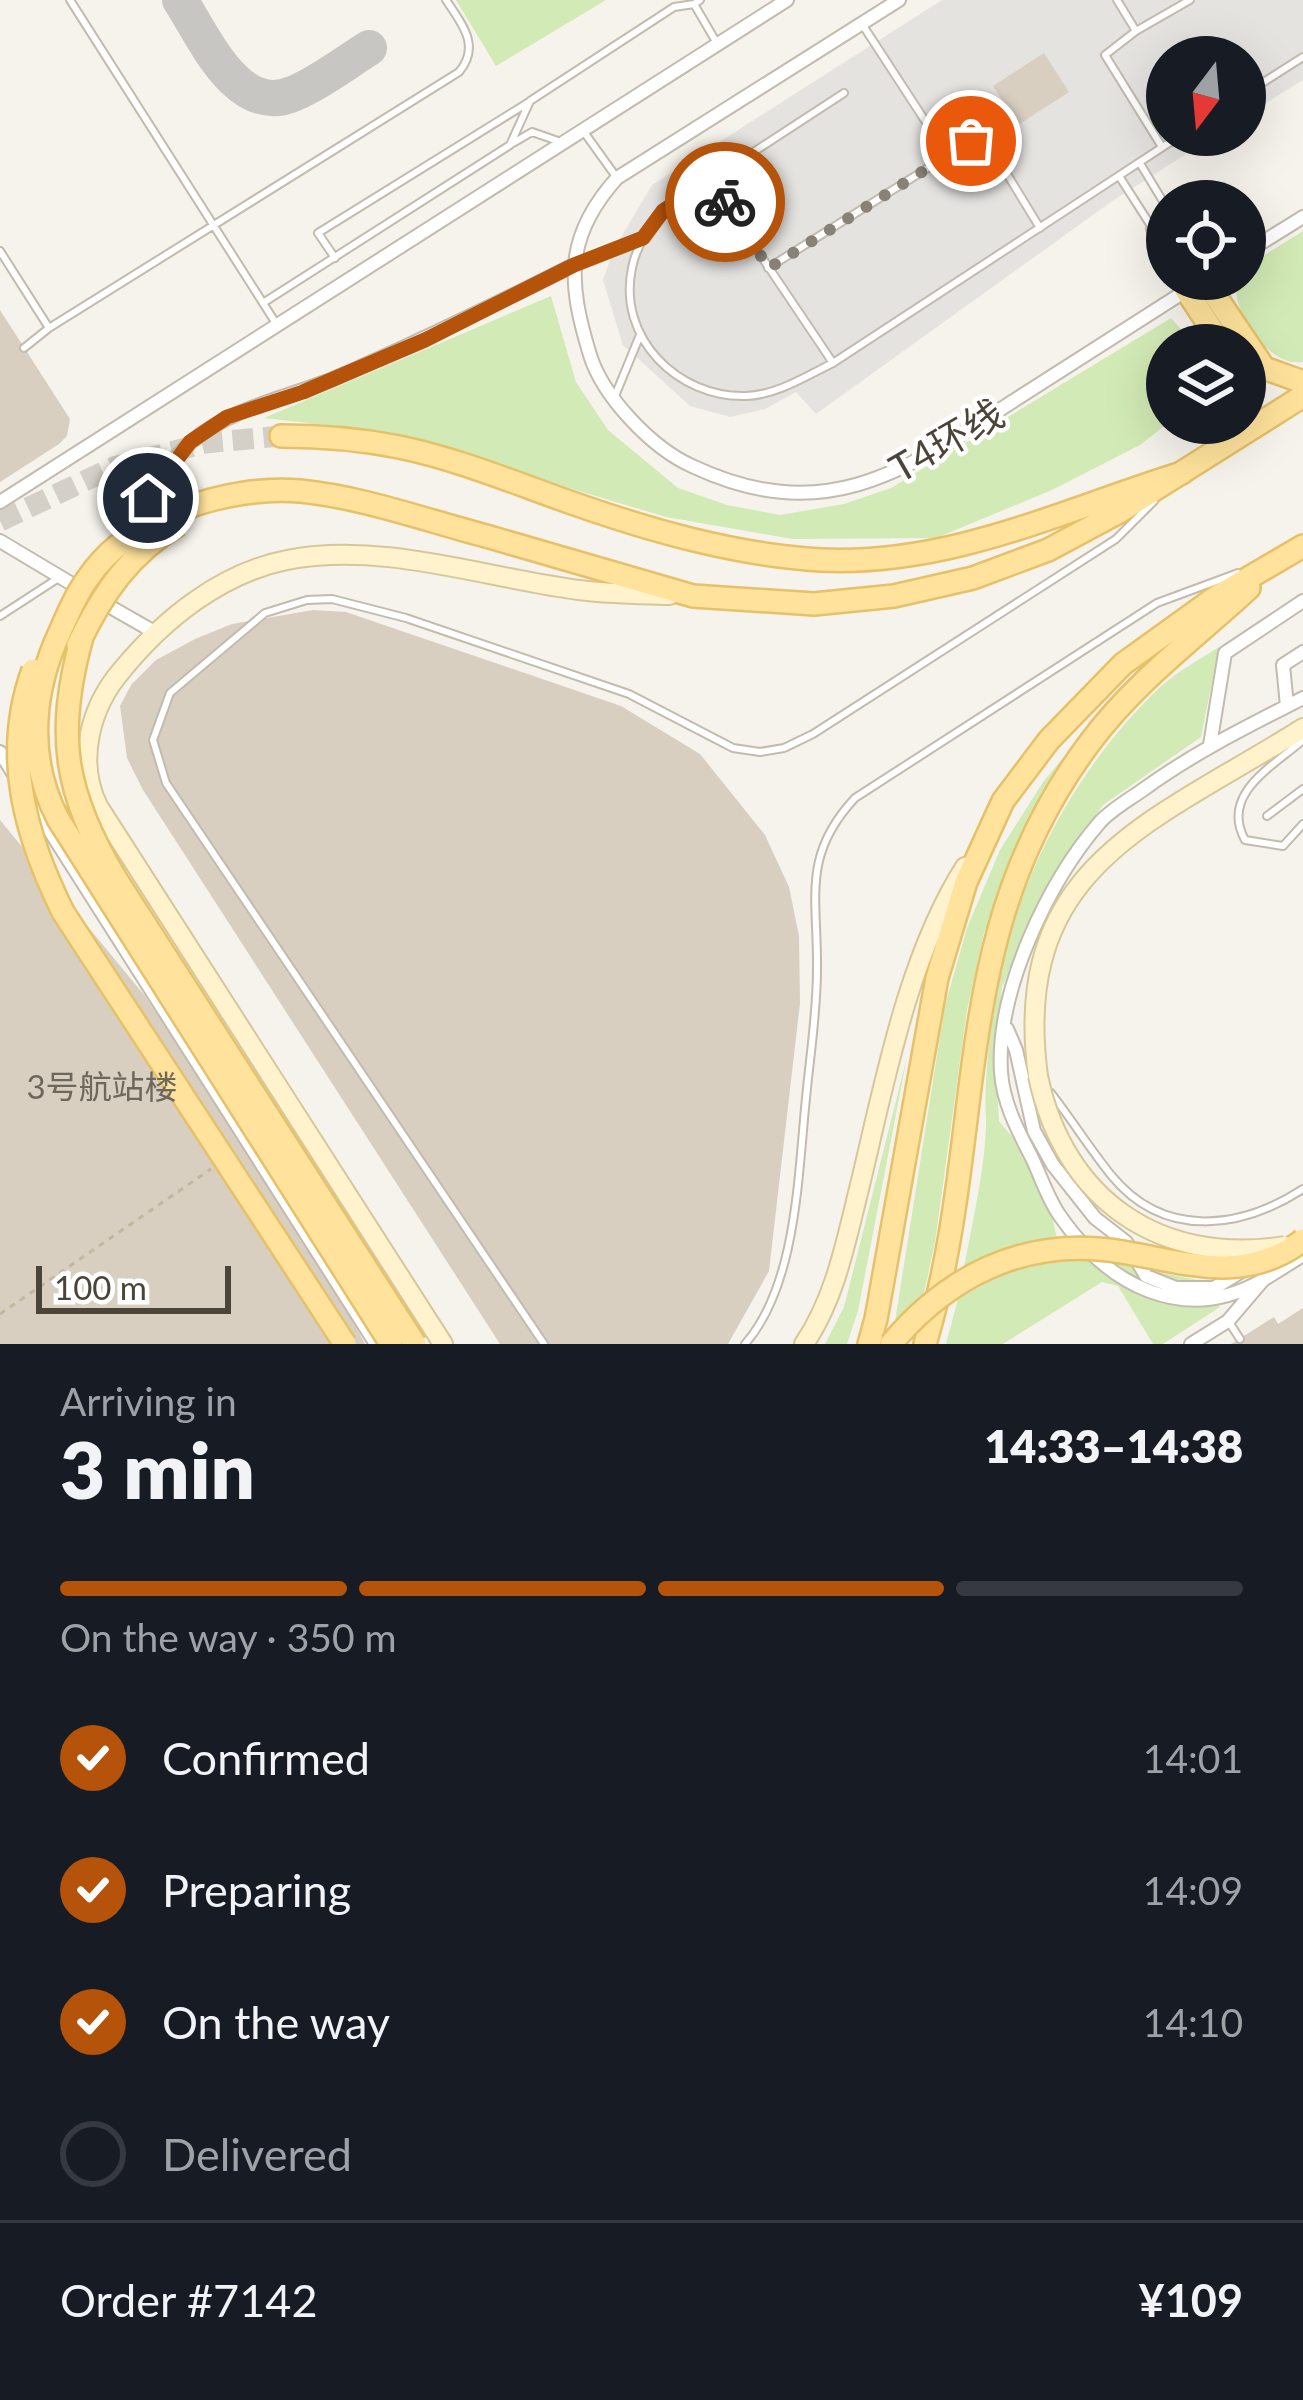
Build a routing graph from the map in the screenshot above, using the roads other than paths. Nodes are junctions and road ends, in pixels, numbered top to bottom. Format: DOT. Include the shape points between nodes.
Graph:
graph roads {
  1 [pos="70,0"];
  2 [pos="446,0"];
  3 [pos="787,0"];
  4 [pos="899,0"];
  5 [pos="1118,0"];
  6 [pos="1190,0"];
  7 [pos="697,2"];
  8 [pos="862,24"];
  9 [pos="1136,31"];
  10 [pos="718,45"];
  11 [pos="1303,57"];
  12 [pos="1266,81"];
  13 [pos="844,93"];
  14 [pos="530,101"];
  15 [pos="1146,121"];
  16 [pos="583,132"];
  17 [pos="565,143"];
  18 [pos="511,145"];
  19 [pos="948,156"];
  20 [pos="1150,156"];
  21 [pos="1140,163"];
  22 [pos="1119,176"];
  23 [pos="617,178"];
  24 [pos="710,179"];
  25 [pos="1150,180"];
  26 [pos="1303,217"];
  27 [pos="1146,218"];
  28 [pos="212,226"];
  29 [pos="1040,228"];
  30 [pos="643,238"];
  31 [pos="1266,240"];
  32 [pos="0,251"];
  33 [pos="334,258"];
  34 [pos="574,265"];
  35 [pos="769,268"];
  36 [pos="1167,300"];
  37 [pos="1209,300"];
  38 [pos="263,303"];
  39 [pos="277,325"];
  40 [pos="49,328"];
  41 [pos="640,335"];
  42 [pos="24,348"];
  43 [pos="833,363"];
  44 [pos="1303,382"];
  45 [pos="615,396"];
  46 [pos="1303,396"];
  47 [pos="281,436"];
  48 [pos="1219,444"];
  49 [pos="1213,453"];
  50 [pos="1182,473"];
  51 [pos="221,500"];
  52 [pos="0,502"];
  53 [pos="0,541"];
  54 [pos="1303,546"];
  55 [pos="1276,563"];
  56 [pos="60,578"];
  57 [pos="91,587"];
  58 [pos="693,596"];
  59 [pos="1303,601"];
  60 [pos="0,616"];
  61 [pos="156,633"];
  62 [pos="82,637"];
  63 [pos="1303,652"];
  64 [pos="1303,698"];
  65 [pos="1287,706"];
  66 [pos="1303,728"];
  67 [pos="1303,740"];
  68 [pos="1210,745"];
  69 [pos="0,752"];
  70 [pos="1303,789"];
  71 [pos="1267,816"];
  72 [pos="58,819"];
  73 [pos="1303,824"];
  74 [pos="982,839"];
  75 [pos="1006,1028"];
  76 [pos="1038,1076"];
  77 [pos="1303,1189"];
  78 [pos="1303,1230"];
  79 [pos="1303,1240"];
  80 [pos="1303,1255"];
  81 [pos="1263,1280"];
  82 [pos="1228,1321"];
  83 [pos="1240,1339"];
  84 [pos="345,1344"];
  85 [pos="376,1344"];
  86 [pos="391,1344"];
  87 [pos="415,1344"];
  88 [pos="443,1344"];
  89 [pos="544,1344"];
  90 [pos="745,1344"];
  91 [pos="804,1344"];
  92 [pos="868,1344"];
  93 [pos="891,1344"];
  94 [pos="925,1344"];
  95 [pos="1191,1344"];
  1 -- 28 [label="lane"];
  2 -- 28 [label="lane" via="471,43 459,72"];
  3 -- 10 [label="street"];
  4 -- 8 [label="street, T4环线"];
  5 -- 9 [label="lane"];
  6 -- 9 [label="lane"];
  7 -- 10 [label="lane"];
  7 -- 14 [label="lane" via="674,8"];
  8 -- 19 [label="lane"];
  8 -- 23 [label="street, T4环线"];
  9 -- 15 [label="lane" via="1105,55"];
  10 -- 16 [label="street"];
  11 -- 12 [label="lane"];
  13 -- 24 [label="lane"];
  14 -- 18 [label="lane"];
  14 -- 33 [label="lane" via="318,233"];
  16 -- 17 [label="street"];
  16 -- 23 [label="lane"];
  17 -- 18 [label="lane" via="532,132"];
  17 -- 39 [label="street"];
  18 -- 33 [label="lane"];
  19 -- 29 [label="lane" via="971,141 988,143"];
  19 -- 35 [label="lane"];
  20 -- 21 [label="lane"];
  21 -- 22 [label="lane"];
  21 -- 25 [label="lane"];
  22 -- 27 [label="lane"];
  22 -- 29 [label="lane"];
  23 -- 34 [label="street, T4环线" via="592,205"];
  24 -- 30 [label="lane" via="663,211"];
  24 -- 35 [label="lane"];
  26 -- 31 [label="street"];
  28 -- 38 [label="lane"];
  28 -- 40 [label="lane"];
  29 -- 43 [label="lane"];
  30 -- 34 [label="lane"];
  30 -- 41 [label="lane" via="631,269"];
  32 -- 40 [label="lane"];
  33 -- 38 [label="lane"];
  34 -- 45 [label="street, T4环线" via="582,329"];
  34 -- 57 [label="street" via="425,340 227,417 190,442"];
  35 -- 43 [label="lane"];
  36 -- 45 [label="street, T4环线" via="921,461 842,490 757,490 720,479 675,459"];
  37 -- 44 [label="main road" via="1264,368"];
  38 -- 39 [label="lane"];
  39 -- 52 [label="street"];
  40 -- 42 [label="lane"];
  41 -- 43 [label="lane" via="659,363 718,395 784,387"];
  41 -- 45 [label="lane"];
  46 -- 49 [label="main road"];
  47 -- 50 [label="main road" via="401,447 678,536 825,560 982,542"];
  48 -- 49 [label="main road"];
  49 -- 50 [label="main road"];
  50 -- 58 [label="main road" via="1048,550 933,589 814,604"];
  50 -- 89 [label="lane" via="1115,539 784,748 733,748 629,694 332,599 266,613 170,693 153,740 166,783"];
  51 -- 57 [label="main road, bridge" via="144,528"];
  51 -- 58 [label="main road, bridge" via="316,494"];
  51 -- 62 [label="main road, bridge" via="140,551"];
  53 -- 56 [label="street"];
  54 -- 55 [label="main road"];
  55 -- 74 [label="main road" via="1123,664 1024,770"];
  55 -- 90 [label="lane" via="1157,603 837,817 816,865 816,992 785,1253 766,1313"];
  55 -- 94 [label="main road" via="1117,709 1054,794 1020,863 978,1012 950,1230"];
  56 -- 57 [label="street"];
  56 -- 60 [label="lane"];
  57 -- 61 [label="street"];
  57 -- 72 [label="main road, bridge" via="52,650 38,703 39,772"];
  57 -- 84 [label="main road, bridge" via="50,633 24,697 18,764 33,843 63,912"];
  58 -- 61 [label="main road" via="577,590 321,556 233,578"];
  59 -- 68 [label="street" via="1225,653"];
  61 -- 88 [label="main road" via="98,709 86,759 91,792"];
  62 -- 72 [label="main road, bridge" via="51,723"];
  62 -- 87 [label="main road, bridge" via="65,737 84,822"];
  63 -- 65 [label="street" via="1283,665"];
  64 -- 65 [label="street"];
  65 -- 68 [label="street"];
  66 -- 76 [label="main road" via="1136,830 1080,880 1040,963"];
  67 -- 73 [label="lane" via="1240,798 1236,823 1245,840 1283,846"];
  68 -- 75 [label="street" via="1102,819 1048,896 1012,984"];
  69 -- 85 [label="street"];
  70 -- 71 [label="lane"];
  72 -- 86 [label="main road, bridge"];
  74 -- 91 [label="main road" via="925,951 836,1275"];
  74 -- 92 [label="main road" via="937,978"];
  75 -- 78 [label="street" via="1034,1131 1053,1165 1095,1219 1126,1242 1146,1276 1176,1288 1214,1288"];
  75 -- 81 [label="street" via="1001,1071 1009,1111 1059,1214 1108,1271 1186,1301 1221,1298"];
  76 -- 77 [label="lane" via="1113,1177 1162,1212 1238,1220"];
  76 -- 79 [label="main road, bridge" via="1070,1162 1137,1224 1224,1251"];
  79 -- 93 [label="main road, bridge" via="1268,1261 1226,1269 1107,1250 1023,1254 943,1292"];
  80 -- 81 [label="street"];
  81 -- 82 [label="street"];
  82 -- 83 [label="lane"];
  82 -- 95 [label="street"];
}
